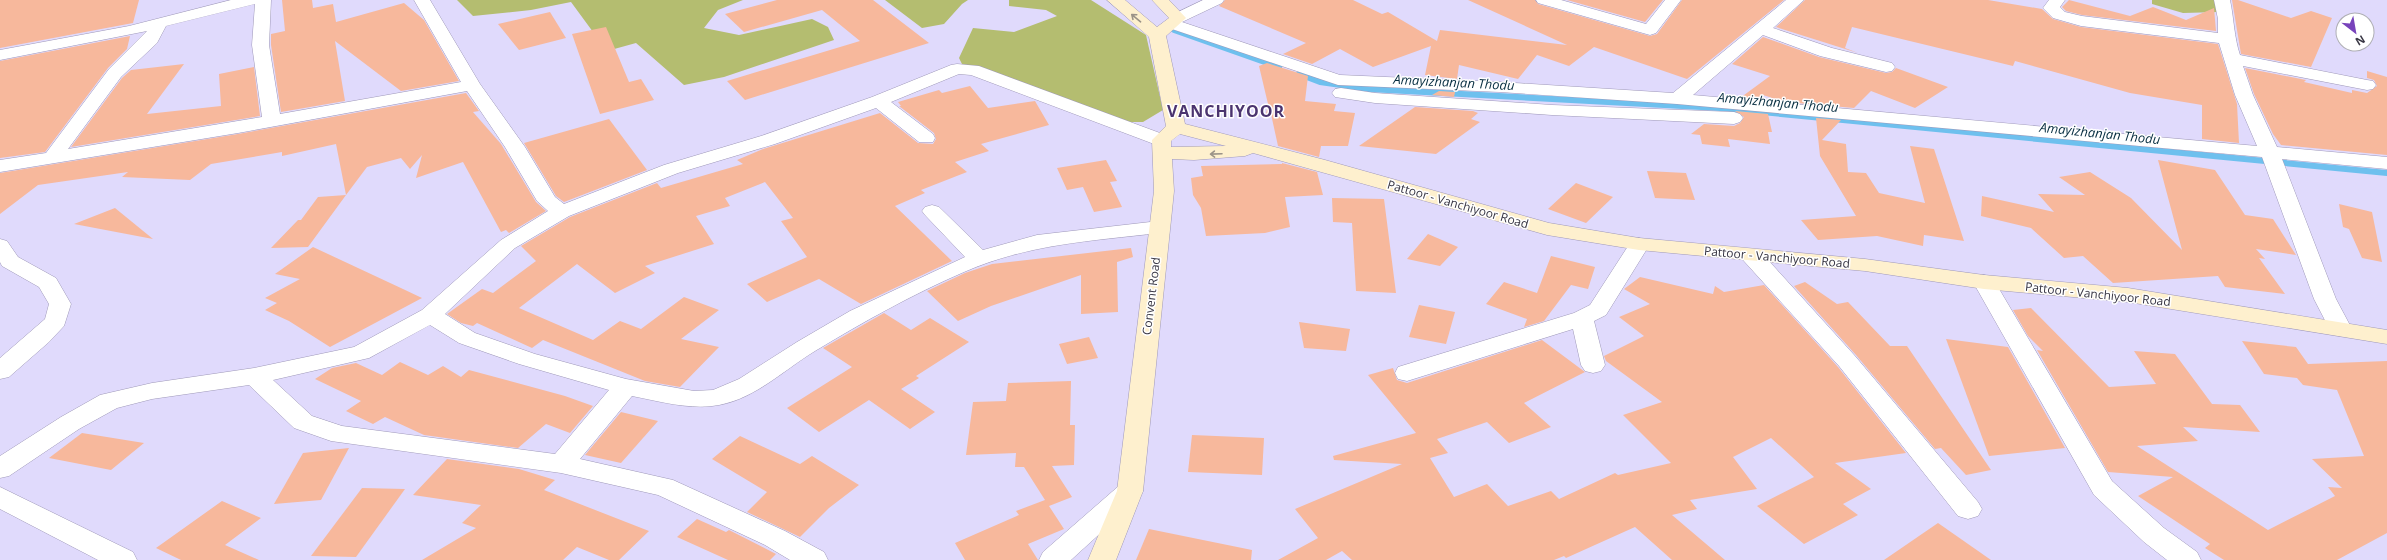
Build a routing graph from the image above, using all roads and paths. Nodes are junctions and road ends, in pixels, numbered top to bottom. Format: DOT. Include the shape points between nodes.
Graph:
graph roads {
  1 [pos="250,0"];
  2 [pos="263,0"];
  3 [pos="422,0"];
  4 [pos="1115,0"];
  5 [pos="1160,0"];
  6 [pos="1544,0"];
  7 [pos="1673,0"];
  8 [pos="1796,0"];
  9 [pos="2057,0"];
  10 [pos="2222,0"];
  11 [pos="1210,3"];
  12 [pos="160,23"];
  13 [pos="1167,27"];
  14 [pos="1761,29"];
  15 [pos="2226,39"];
  16 [pos="0,55"];
  17 [pos="2232,59"];
  18 [pos="1886,67"];
  19 [pos="472,85"];
  20 [pos="2367,85"];
  21 [pos="1677,99"];
  22 [pos="878,101"];
  23 [pos="272,121"];
  24 [pos="1176,127"];
  25 [pos="926,138"];
  26 [pos="1163,147"];
  27 [pos="1254,148"];
  28 [pos="52,158"];
  29 [pos="2272,162"];
  30 [pos="2387,163"];
  31 [pos="0,166"];
  32 [pos="932,211"];
  33 [pos="562,212"];
  34 [pos="1160,227"];
  35 [pos="1639,244"];
  36 [pos="0,245"];
  37 [pos="1752,255"];
  38 [pos="979,259"];
  39 [pos="1984,282"];
  40 [pos="430,315"];
  41 [pos="1582,318"];
  42 [pos="2340,329"];
  43 [pos="2387,337"];
  44 [pos="1593,365"];
  45 [pos="0,371"];
  46 [pos="1407,373"];
  47 [pos="254,376"];
  48 [pos="626,387"];
  49 [pos="562,464"];
  50 [pos="0,469"];
  51 [pos="1130,491"];
  52 [pos="0,497"];
  53 [pos="1968,509"];
  54 [pos="123,560"];
  55 [pos="814,560"];
  56 [pos="1053,560"];
  57 [pos="1102,560"];
  58 [pos="2186,560"];
  1 -- 12 [label="street"];
  2 -- 23 [label="street" via="259,18 260,44"];
  3 -- 19 [label="street"];
  13 -- 4 [label="main road, one-way"];
  5 -- 13 [label="main road"];
  6 -- 7 [label="street" via="1650,30"];
  8 -- 14 [label="street"];
  9 -- 15 [label="street" via="2051,8 2059,15 2081,21"];
  10 -- 15 [label="street" via="2226,19"];
  11 -- 13 [label="street"];
  12 -- 16 [label="street"];
  12 -- 28 [label="street" via="151,39 115,73"];
  13 -- 21 [label="street" via="1338,80 1500,87"];
  13 -- 24 [label="main road"];
  13 -- 29 [label="street" via="1319,90 1375,98 1552,110 1756,119"];
  14 -- 18 [label="street" via="1826,52"];
  14 -- 21 [label="street"];
  15 -- 17 [label="street"];
  17 -- 20 [label="street"];
  17 -- 29 [label="street"];
  19 -- 23 [label="street"];
  19 -- 33 [label="street" via="515,147 547,201"];
  21 -- 29 [label="street"];
  22 -- 25 [label="street"];
  22 -- 26 [label="street" via="957,69 973,70"];
  22 -- 33 [label="street" via="768,140 671,169"];
  23 -- 28 [label="street"];
  24 -- 26 [label="main road"];
  24 -- 27 [label="main road, Pattoor - Vanchiyoor Road"];
  27 -- 26 [label="main road, one-way" via="1232,153"];
  26 -- 34 [label="main road, Convent Road" via="1164,191"];
  27 -- 35 [label="main road, Pattoor - Vanchiyoor Road" via="1547,229"];
  28 -- 31 [label="street"];
  29 -- 30 [label="street"];
  29 -- 42 [label="street" via="2325,299"];
  32 -- 38 [label="street"];
  33 -- 40 [label="street" via="508,244"];
  34 -- 38 [label="street" via="1037,241"];
  34 -- 51 [label="main road, Convent Road"];
  35 -- 37 [label="main road, Pattoor - Vanchiyoor Road"];
  35 -- 41 [label="street" via="1598,310"];
  36 -- 45 [label="street" via="10,261 48,283 60,304 56,321 30,347"];
  37 -- 39 [label="main road, Pattoor - Vanchiyoor Road" via="1865,265"];
  37 -- 53 [label="street" via="1847,361"];
  38 -- 48 [label="street" via="957,267 858,316 728,395 694,399"];
  39 -- 42 [label="main road, Pattoor - Vanchiyoor Road" via="2128,295"];
  39 -- 58 [label="street" via="2103,488 2154,535"];
  40 -- 47 [label="street" via="361,354"];
  40 -- 48 [label="street" via="467,338 527,359"];
  41 -- 44 [label="street"];
  41 -- 46 [label="street"];
  42 -- 43 [label="main road, Pattoor - Vanchiyoor Road"];
  47 -- 49 [label="street" via="303,422 340,435"];
  47 -- 50 [label="street" via="152,391 109,401"];
  48 -- 49 [label="street"];
  49 -- 55 [label="street" via="664,487 775,538"];
  51 -- 56 [label="street"];
  51 -- 57 [label="main road, Convent Road"];
  52 -- 54 [label="street"];
}
